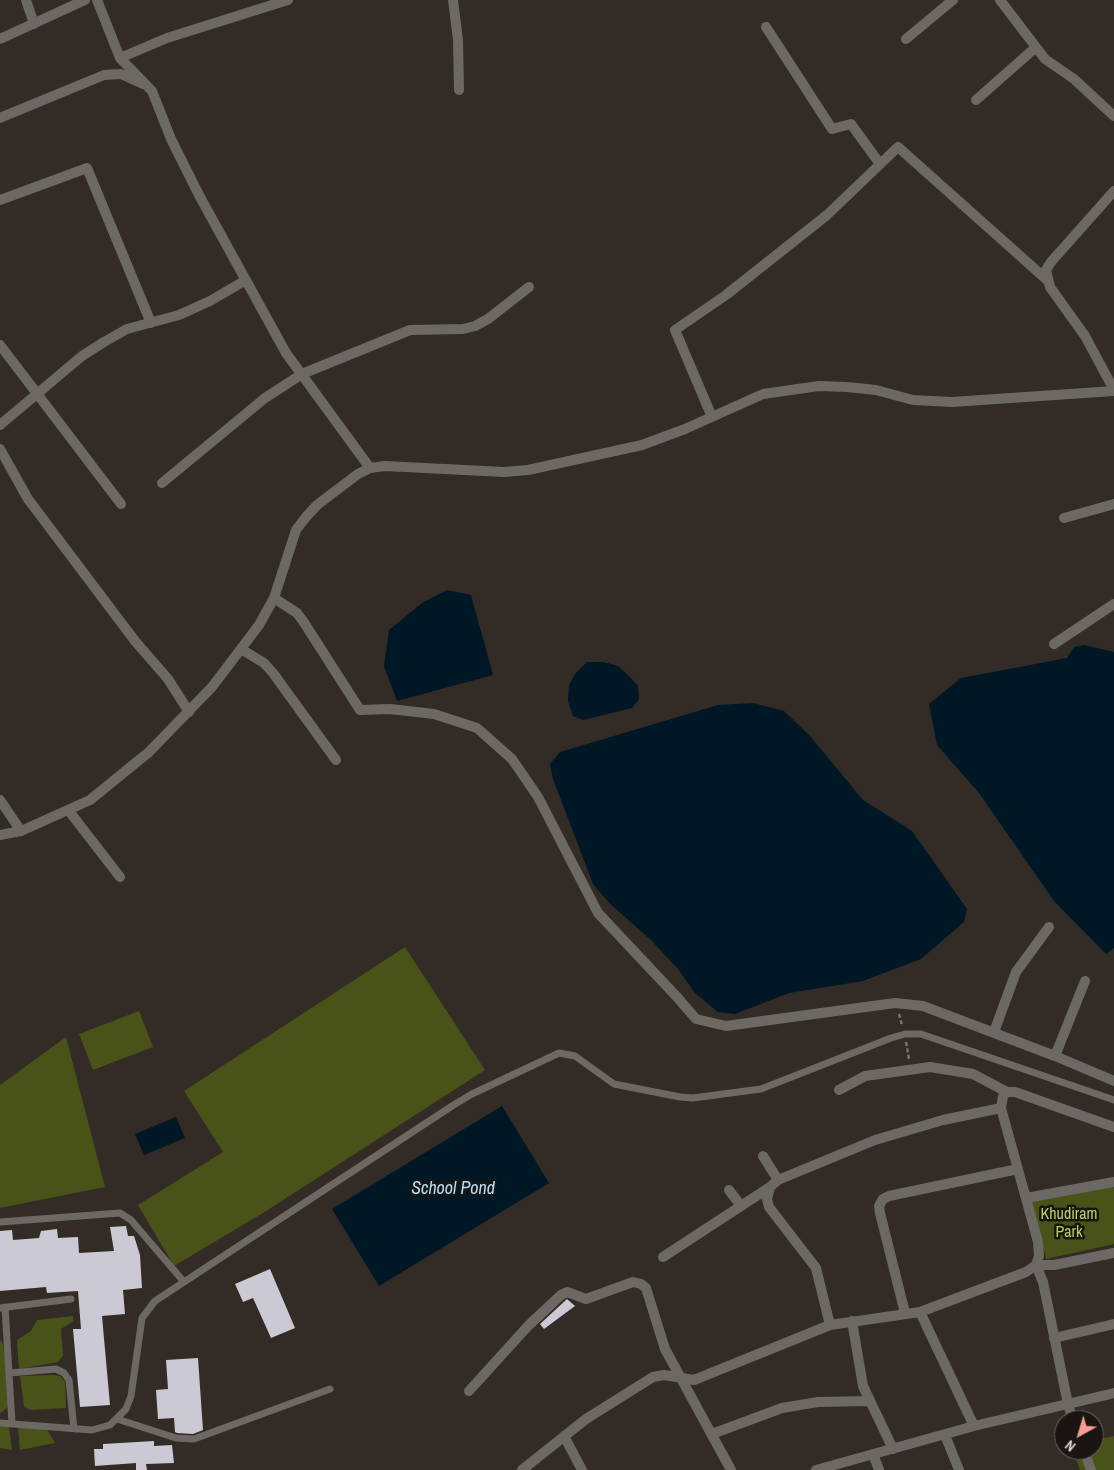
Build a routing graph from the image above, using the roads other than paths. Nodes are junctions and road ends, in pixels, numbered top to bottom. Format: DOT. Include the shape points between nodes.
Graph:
graph roads {
  1 [pos="26,0"];
  2 [pos="86,0"];
  3 [pos="97,0"];
  4 [pos="288,0"];
  5 [pos="453,0"];
  6 [pos="953,0"];
  7 [pos="1000,0"];
  8 [pos="34,24"];
  9 [pos="766,27"];
  10 [pos="0,39"];
  11 [pos="906,39"];
  12 [pos="1035,48"];
  13 [pos="120,58"];
  14 [pos="149,87"];
  15 [pos="458,90"];
  16 [pos="976,100"];
  17 [pos="1114,116"];
  18 [pos="0,118"];
  19 [pos="880,164"];
  20 [pos="1114,191"];
  21 [pos="0,200"];
  22 [pos="1046,279"];
  23 [pos="246,280"];
  24 [pos="529,287"];
  25 [pos="151,323"];
  26 [pos="0,345"];
  27 [pos="302,374"];
  28 [pos="1114,390"];
  29 [pos="37,394"];
  30 [pos="712,417"];
  31 [pos="0,425"];
  32 [pos="0,450"];
  33 [pos="370,468"];
  34 [pos="162,483"];
  35 [pos="121,504"];
  36 [pos="1114,504"];
  37 [pos="1064,518"];
  38 [pos="274,598"];
  39 [pos="1114,604"];
  40 [pos="1054,644"];
  41 [pos="241,649"];
  42 [pos="189,712"];
  43 [pos="336,760"];
  44 [pos="0,800"];
  45 [pos="69,811"];
  46 [pos="21,831"];
  47 [pos="0,835"];
  48 [pos="120,877"];
  49 [pos="1049,927"];
  50 [pos="1085,981"];
  51 [pos="994,1032"];
  52 [pos="1055,1056"];
  53 [pos="1114,1081"];
  54 [pos="839,1090"];
  55 [pos="1008,1092"];
  56 [pos="1114,1100"];
  57 [pos="1001,1108"];
  58 [pos="1114,1127"];
  59 [pos="763,1156"];
  60 [pos="1018,1169"];
  61 [pos="1114,1182"];
  62 [pos="774,1184"];
  63 [pos="729,1190"];
  64 [pos="1026,1198"];
  65 [pos="742,1206"];
  66 [pos="0,1222"];
  67 [pos="1114,1253"];
  68 [pos="663,1257"];
  69 [pos="1036,1265"];
  70 [pos="184,1282"];
  71 [pos="71,1300"];
  72 [pos="3,1307"];
  73 [pos="920,1312"];
  74 [pos="905,1313"];
  75 [pos="852,1321"];
  76 [pos="1114,1324"];
  77 [pos="830,1325"];
  78 [pos="1054,1338"];
  79 [pos="10,1373"];
  80 [pos="681,1379"];
  81 [pos="330,1389"];
  82 [pos="469,1391"];
  83 [pos="1114,1393"];
  84 [pos="870,1401"];
  85 [pos="1068,1404"];
  86 [pos="1070,1410"];
  87 [pos="117,1419"];
  88 [pos="0,1423"];
  89 [pos="12,1424"];
  90 [pos="974,1426"];
  91 [pos="74,1429"];
  92 [pos="712,1434"];
  93 [pos="945,1435"];
  94 [pos="564,1436"];
  95 [pos="894,1449"];
  96 [pos="873,1454"];
  97 [pos="821,1469"];
  98 [pos="522,1470"];
  99 [pos="582,1470"];
  100 [pos="730,1470"];
  101 [pos="879,1470"];
  102 [pos="960,1470"];
  1 -- 8 [label="street"];
  2 -- 8 [label="street"];
  3 -- 13 [label="street"];
  4 -- 13 [label="street" via="167,38"];
  5 -- 15 [label="street" via="458,40"];
  6 -- 11 [label="street"];
  7 -- 12 [label="street"];
  8 -- 10 [label="street"];
  9 -- 19 [label="street" via="832,129 851,124"];
  12 -- 16 [label="street"];
  12 -- 17 [label="street"];
  13 -- 14 [label="street"];
  14 -- 18 [label="street" via="121,74 104,75"];
  14 -- 23 [label="street" via="171,139"];
  19 -- 22 [label="street" via="898,147"];
  19 -- 30 [label="street" via="827,214 726,295 675,330"];
  20 -- 22 [label="street" via="1051,262 1046,270"];
  21 -- 25 [label="street" via="86,168"];
  22 -- 28 [label="street" via="1085,336"];
  23 -- 25 [label="street" via="210,301"];
  23 -- 27 [label="street" via="286,353"];
  24 -- 27 [label="street" via="475,326 410,330"];
  25 -- 29 [label="street" via="128,329 82,356"];
  26 -- 29 [label="street"];
  27 -- 33 [label="street"];
  27 -- 34 [label="street" via="260,403"];
  28 -- 30 [label="street" via="952,402 913,400 876,390 819,386 763,394"];
  29 -- 31 [label="street"];
  29 -- 35 [label="street"];
  30 -- 33 [label="street" via="642,445 528,470"];
  32 -- 42 [label="street" via="28,499 135,641 168,679"];
  33 -- 38 [label="street" via="317,505 296,530"];
  36 -- 37 [label="street"];
  38 -- 41 [label="street"];
  38 -- 51 [label="street" via="297,613 360,710 390,709 434,714 477,728 512,759 538,797 598,913 696,1020 726,1026 895,1002 936,1010"];
  39 -- 40 [label="street"];
  41 -- 42 [label="street"];
  41 -- 43 [label="street" via="273,672"];
  42 -- 45 [label="street" via="150,752 110,785"];
  44 -- 46 [label="street"];
  45 -- 46 [label="street"];
  45 -- 48 [label="street"];
  46 -- 47 [label="street"];
  49 -- 51 [label="street" via="1016,972"];
  50 -- 52 [label="street"];
  51 -- 52 [label="street"];
  52 -- 53 [label="street"];
  54 -- 55 [label="street" via="865,1076 930,1066 973,1074"];
  55 -- 57 [label="street" via="1002,1096"];
  55 -- 58 [label="street"];
  56 -- 70 [label="lane" via="921,1034 890,1038 761,1089 694,1098 614,1084 575,1056 559,1053 452,1106"];
  57 -- 60 [label="street"];
  57 -- 62 [label="street" via="943,1120 875,1140"];
  59 -- 62 [label="street"];
  60 -- 64 [label="street"];
  60 -- 74 [label="street" via="883,1199 880,1213"];
  61 -- 64 [label="street"];
  62 -- 65 [label="street"];
  62 -- 77 [label="street" via="768,1199 769,1207 816,1268"];
  63 -- 65 [label="street"];
  64 -- 69 [label="street" via="1038,1242"];
  65 -- 68 [label="street"];
  66 -- 70 [label="lane" via="120,1213 131,1220"];
  67 -- 69 [label="street" via="1054,1265"];
  69 -- 73 [label="street" via="1026,1272"];
  69 -- 78 [label="street" via="1043,1282"];
  70 -- 87 [label="lane" via="155,1301 142,1318 131,1396"];
  71 -- 72 [label="lane"];
  72 -- 79 [label="lane"];
  73 -- 74 [label="street"];
  73 -- 90 [label="street"];
  74 -- 75 [label="street"];
  75 -- 77 [label="street"];
  75 -- 84 [label="street" via="860,1374"];
  76 -- 78 [label="street"];
  77 -- 80 [label="street" via="706,1376 694,1380"];
  78 -- 85 [label="street"];
  79 -- 89 [label="lane"];
  79 -- 91 [label="lane" via="56,1369 64,1373 69,1380"];
  80 -- 82 [label="street" via="665,1349 646,1288 633,1282 592,1298 567,1292 561,1295"];
  80 -- 92 [label="street"];
  80 -- 94 [label="street" via="664,1375 653,1377 607,1404"];
  81 -- 87 [label="lane" via="194,1439 176,1438"];
  83 -- 85 [label="street"];
  84 -- 92 [label="street" via="818,1402 782,1408"];
  84 -- 95 [label="street"];
  85 -- 86 [label="street"];
  85 -- 90 [label="street"];
  87 -- 91 [label="lane" via="101,1429"];
  88 -- 89 [label="lane"];
  89 -- 91 [label="lane"];
  90 -- 93 [label="street"];
  92 -- 100 [label="street"];
  93 -- 95 [label="street"];
  93 -- 102 [label="street"];
  94 -- 98 [label="street"];
  94 -- 99 [label="street"];
  95 -- 96 [label="street"];
  96 -- 97 [label="street"];
  96 -- 101 [label="street"];
}
